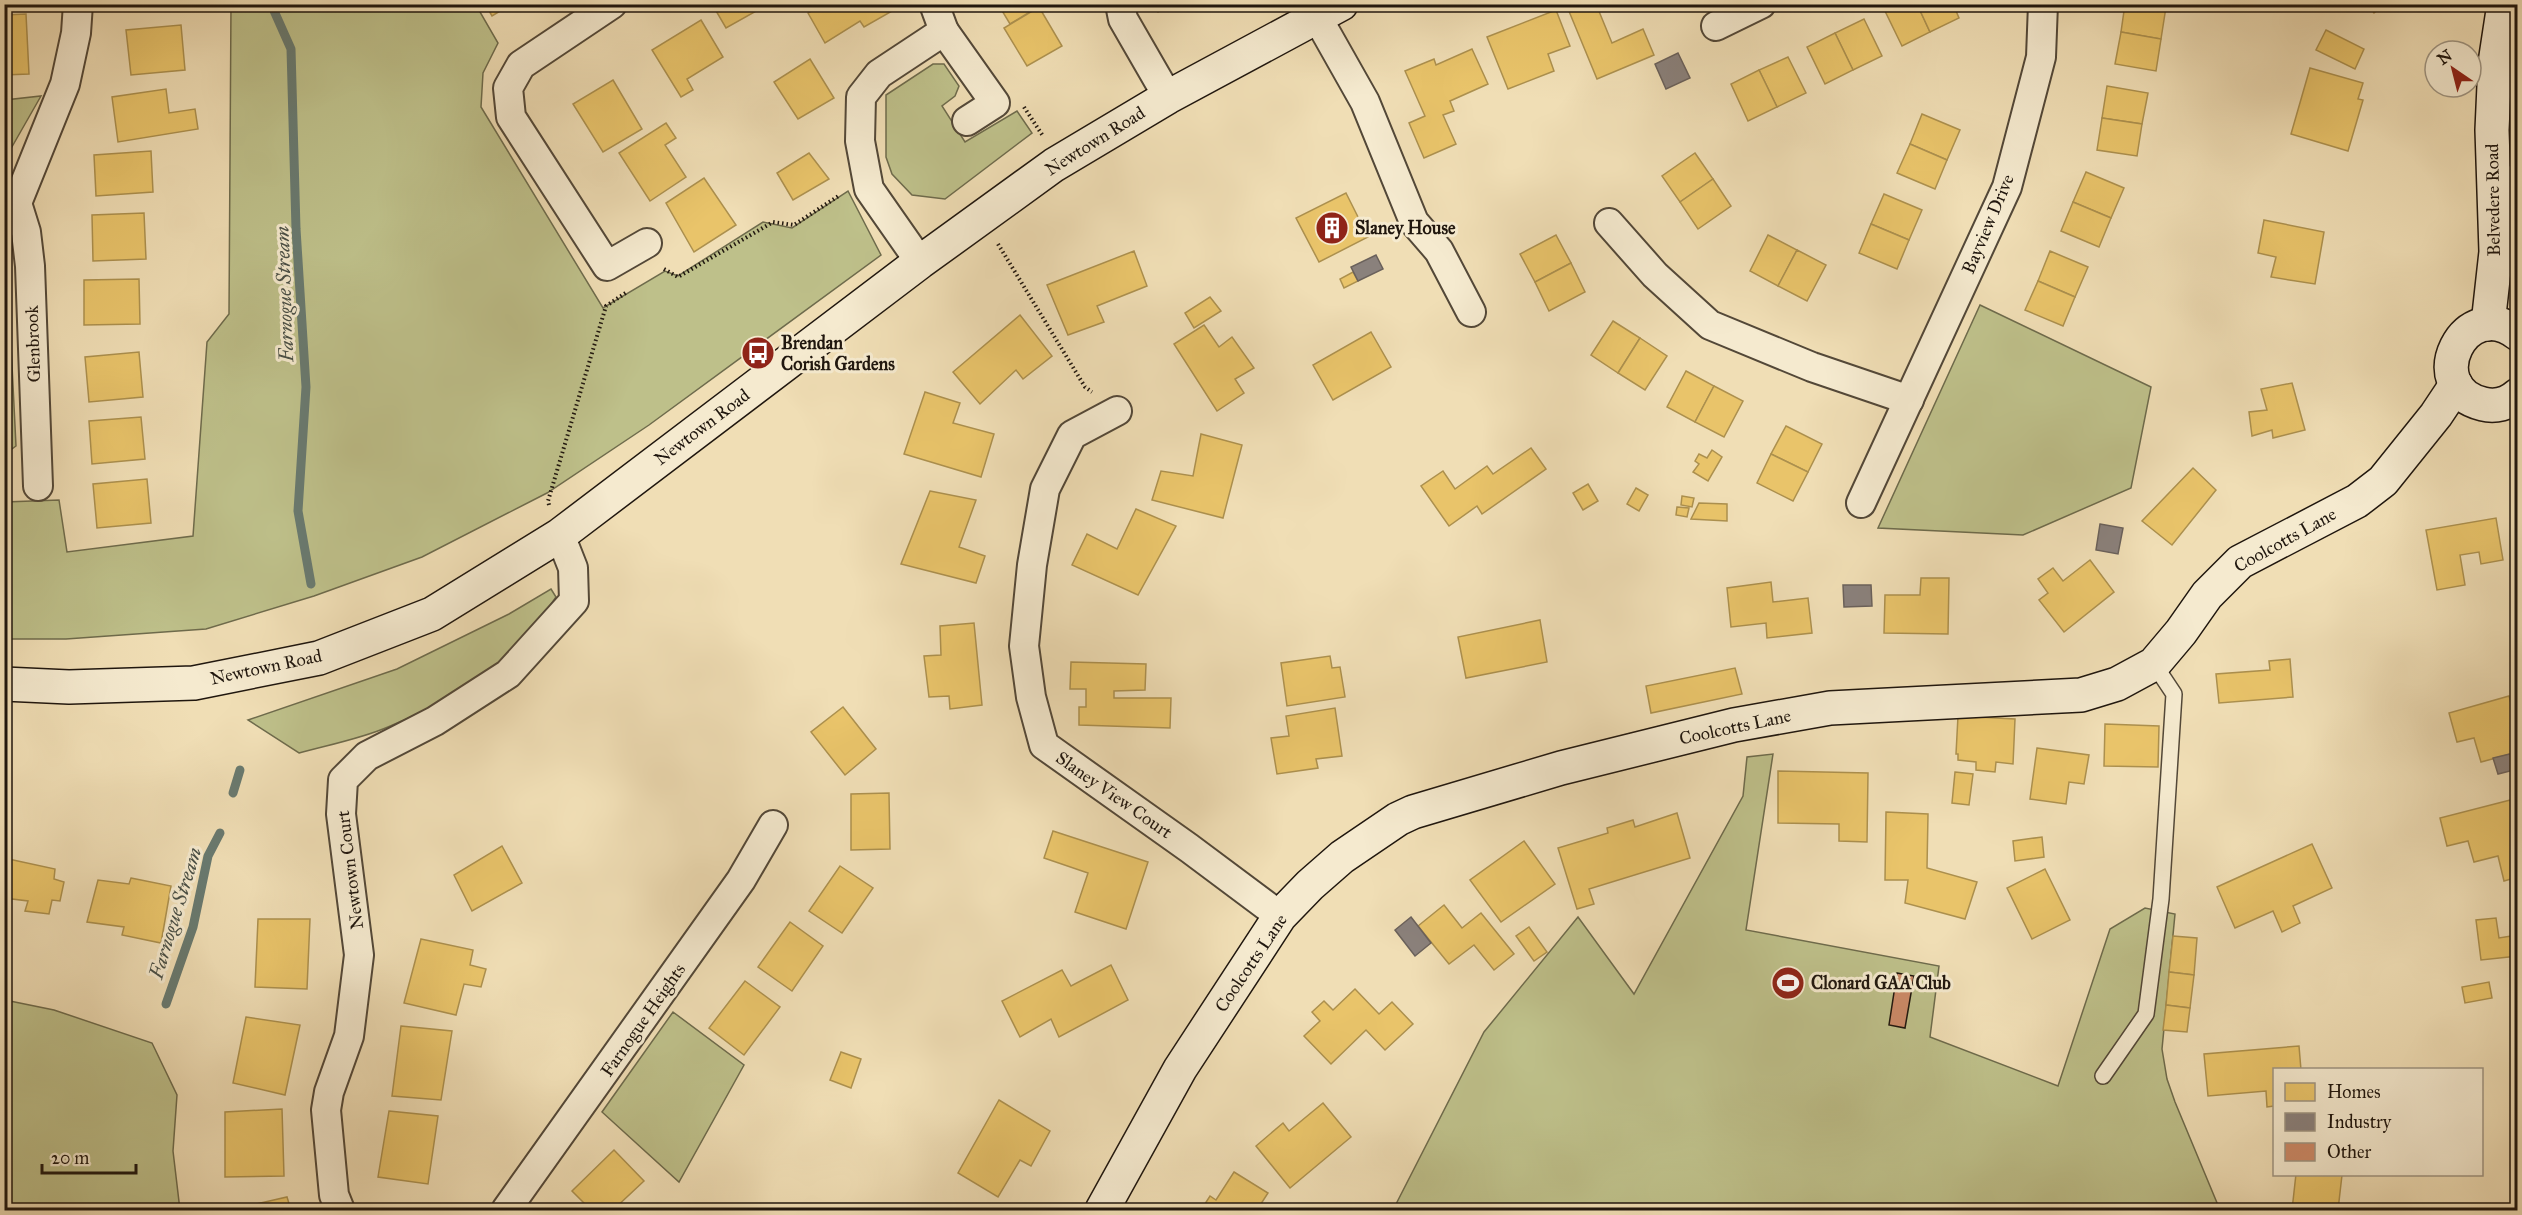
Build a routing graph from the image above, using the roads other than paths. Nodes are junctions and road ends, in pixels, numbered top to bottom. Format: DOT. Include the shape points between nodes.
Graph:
graph roads {
  1 [pos="78,4"];
  2 [pos="612,4"];
  3 [pos="934,4"];
  4 [pos="1120,4"];
  5 [pos="1761,4"];
  6 [pos="2043,4"];
  7 [pos="2504,4"];
  8 [pos="1329,11"];
  9 [pos="1716,26"];
  10 [pos="944,31"];
  11 [pos="1168,97"];
  12 [pos="967,121"];
  13 [pos="2505,174"];
  14 [pos="11,209"];
  15 [pos="1609,223"];
  16 [pos="647,243"];
  17 [pos="920,262"];
  18 [pos="1471,312"];
  19 [pos="2503,329"];
  20 [pos="2456,385"];
  21 [pos="1909,400"];
  22 [pos="2516,400"];
  23 [pos="1117,411"];
  24 [pos="38,486"];
  25 [pos="1861,503"];
  26 [pos="560,536"];
  27 [pos="2154,664"];
  28 [pos="4,684"];
  29 [pos="772,825"];
  30 [pos="1280,916"];
  31 [pos="2103,1076"];
  32 [pos="340,1210"];
  33 [pos="506,1210"];
  34 [pos="1102,1210"];
  1 -- 14 [label="street, Glenbrook" via="65,84"];
  2 -- 16 [label="street" via="520,65 508,88 511,117 607,266"];
  3 -- 10 [label="street"];
  4 -- 11 [label="street" via="1123,19"];
  5 -- 9 [label="street"];
  6 -- 21 [label="street, Bayview Drive" via="2041,57 2007,187"];
  7 -- 13 [label="street, Belvedere Road" via="2495,63"];
  8 -- 11 [label="street, Newtown Road"];
  8 -- 18 [label="street" via="1414,222 1439,251"];
  10 -- 12 [label="street" via="995,103"];
  10 -- 17 [label="street" via="879,74 861,97 860,141 869,189"];
  11 -- 17 [label="street, Newtown Road" via="1054,165"];
  13 -- 19 [label="street, Belvedere Road" via="2496,252"];
  14 -- 24 [label="street, Glenbrook" via="26,232 30,266"];
  15 -- 21 [label="street" via="1655,275 1710,325 1812,368"];
  17 -- 26 [label="street, Newtown Road"];
  19 -- 20 [label="street" via="2475,327 2464,335 2451,358"];
  20 -- 22 [label="street" via="2464,395 2482,404"];
  20 -- 27 [label="street, Coolcotts Lane" via="2383,481 2357,501 2240,562 2223,576"];
  21 -- 25 [label="street, Bayview Drive"];
  23 -- 30 [label="street, Slaney View Court" via="1072,435 1046,489 1032,565 1024,646 1031,697 1044,745"];
  26 -- 28 [label="street, Newtown Road" via="432,614 319,658 194,682 69,687"];
  26 -- 32 [label="street, Newtown Court" via="573,568 574,601 547,633 508,674 435,721 367,756 343,780 341,814 359,955 349,1036 326,1110 334,1195"];
  27 -- 30 [label="street, Coolcotts Lane" via="2117,684 2080,694 1830,708 1734,725 1553,770 1398,819 1342,857"];
  27 -- 31 [label="lane" via="2174,694 2161,899 2146,1014"];
  29 -- 33 [label="street, Farnogue Heights" via="741,880"];
  30 -- 34 [label="street, Coolcotts Lane" via="1180,1069"];
}
